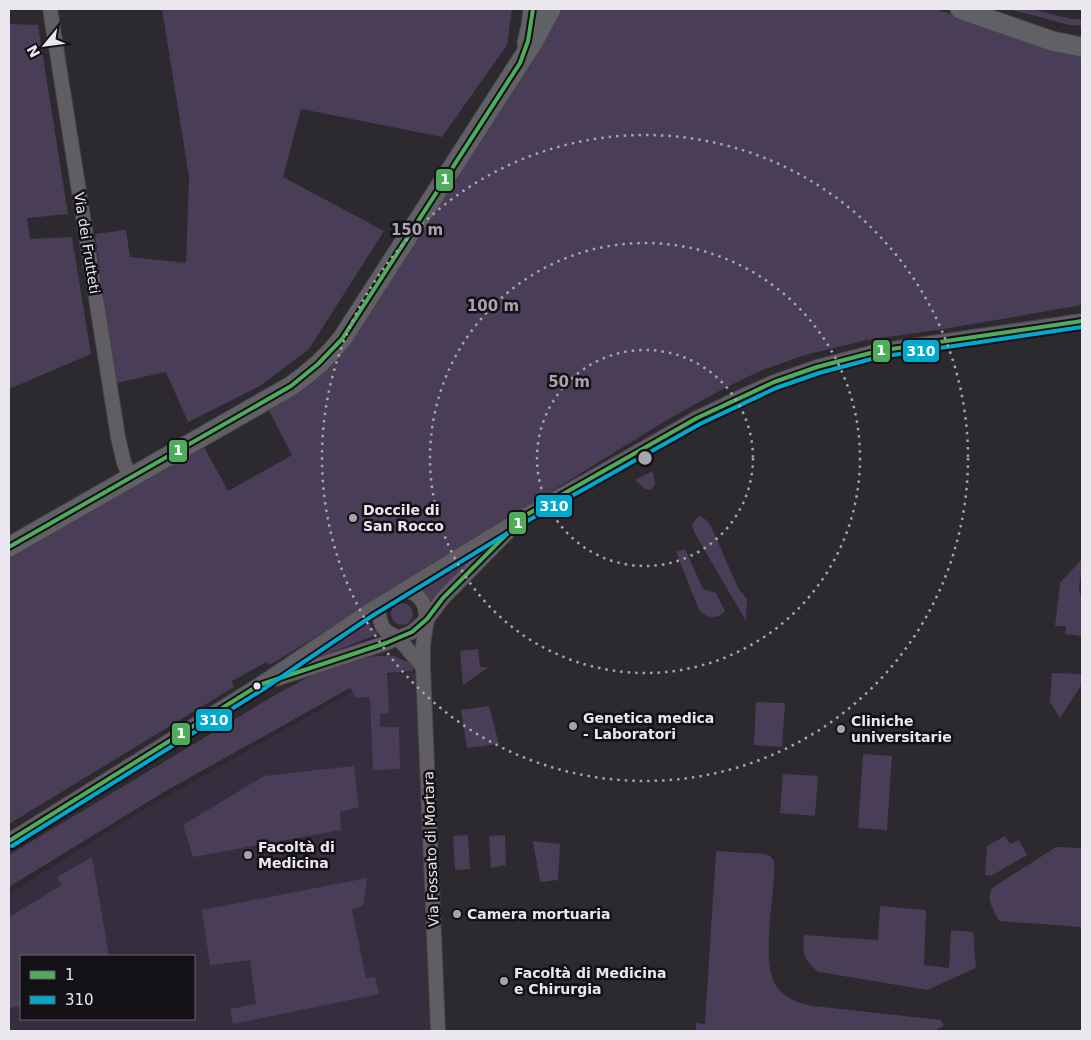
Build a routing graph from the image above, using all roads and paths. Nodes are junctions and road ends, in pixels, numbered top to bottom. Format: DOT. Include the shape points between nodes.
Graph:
graph roads {
  1 [pos="50,9"];
  2 [pos="533,9"];
  3 [pos="550,9"];
  4 [pos="960,9"];
  5 [pos="984,12"];
  6 [pos="1082,47"];
  7 [pos="520,63"];
  8 [pos="1082,321"];
  9 [pos="130,476"];
  10 [pos="526,515"];
  11 [pos="9,547"];
  12 [pos="404,590"];
  13 [pos="381,604"];
  14 [pos="426,620"];
  15 [pos="398,638"];
  16 [pos="423,667"];
  17 [pos="259,685"];
  18 [pos="9,841"];
  19 [pos="438,1031"];
  1 -- 9 [label="street, Via dei Frutteti" via="118,437"];
  2 -- 7 [label="main road" via="528,41"];
  3 -- 7 [label="main road"];
  4 -- 5 [label="main road"];
  5 -- 6 [label="main road" via="1052,41"];
  7 -- 9 [label="main road" via="331,354 291,386"];
  8 -- 10 [label="street" via="878,351 802,371 703,415"];
  9 -- 11 [label="main road"];
  10 -- 12 [label="street"];
  10 -- 14 [label="street" via="443,598"];
  12 -- 13 [label="street"];
  12 -- 14 [label="street" via="421,599"];
  13 -- 15 [label="street" via="378,613 382,626"];
  13 -- 17 [label="street"];
  14 -- 15 [label="street" via="412,632"];
  14 -- 16 [label="street, Via Fossato di Mortara"];
  15 -- 16 [label="street"];
  15 -- 17 [label="street"];
  16 -- 19 [label="street, Via Fossato di Mortara"];
  17 -- 18 [label="street"];
}
